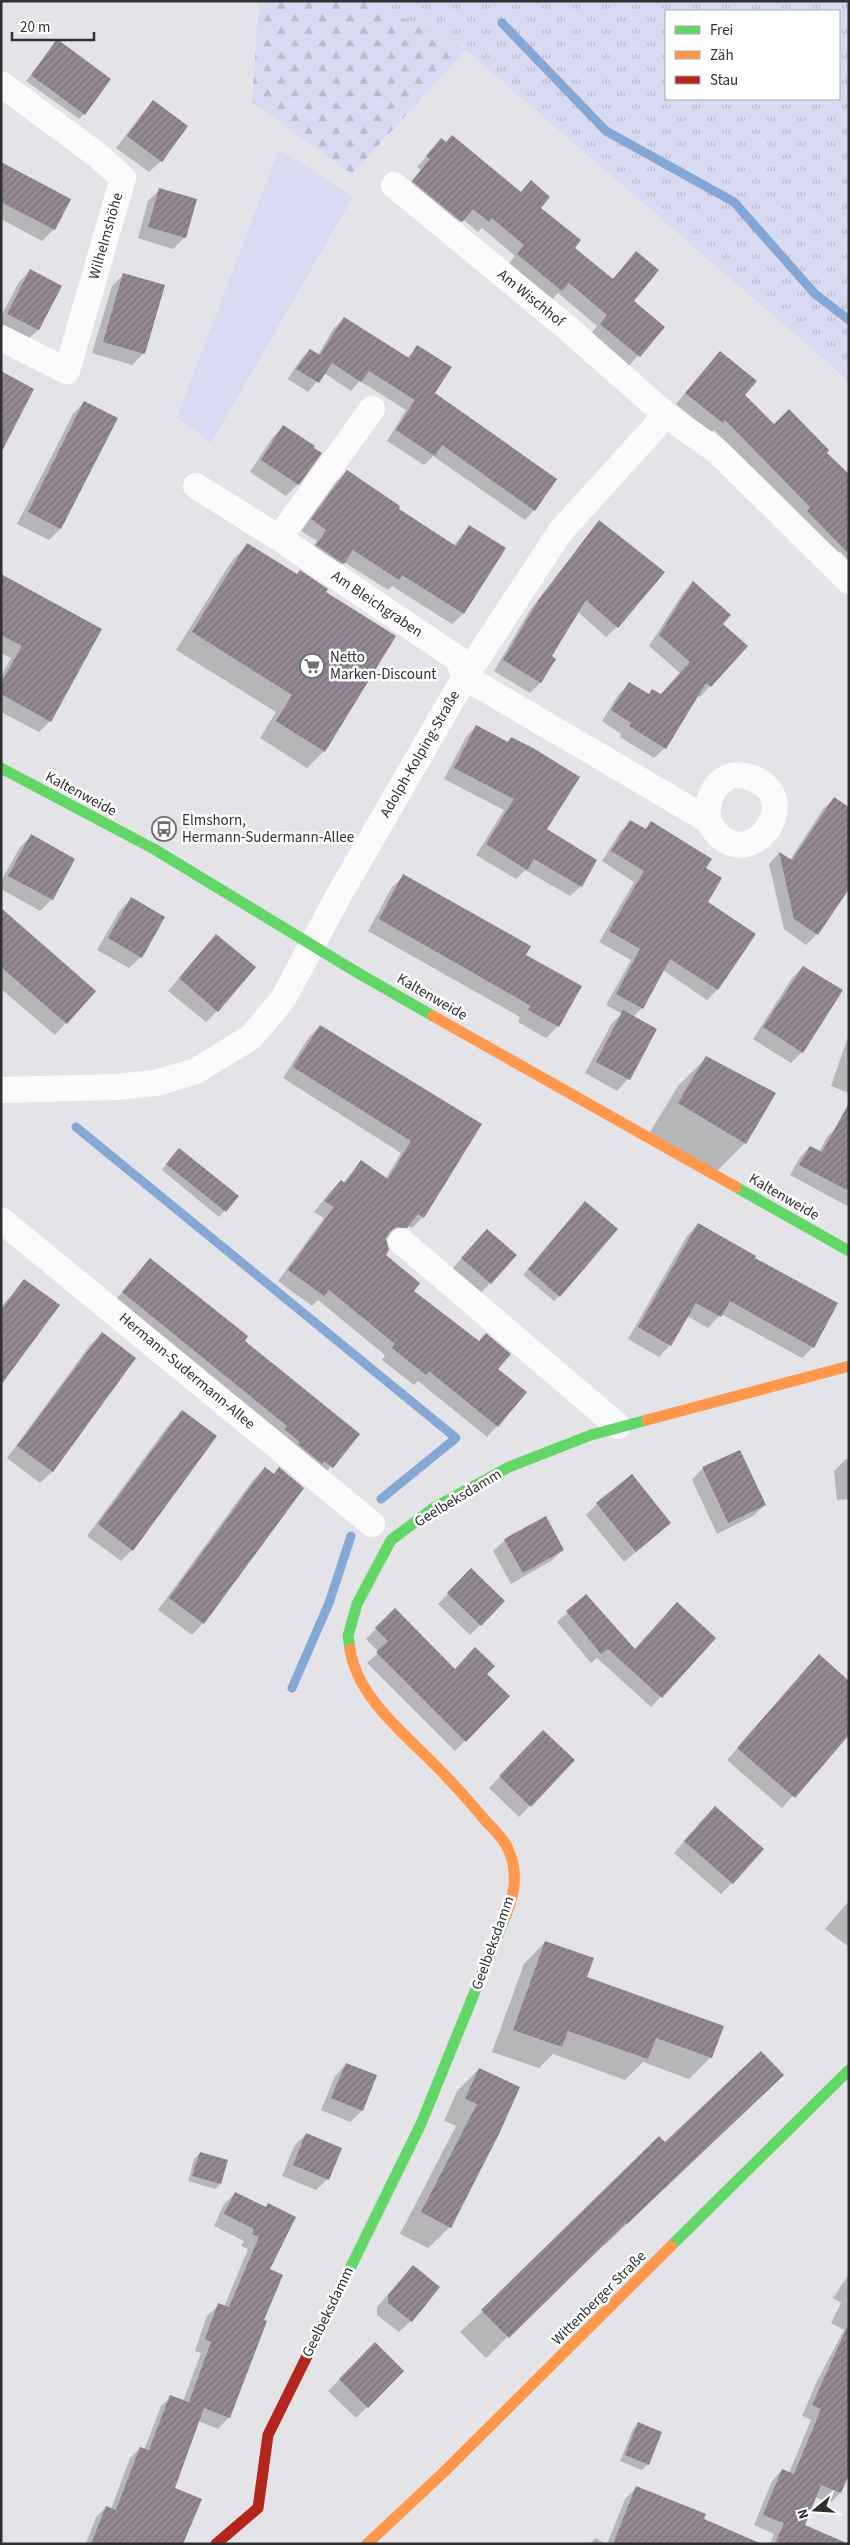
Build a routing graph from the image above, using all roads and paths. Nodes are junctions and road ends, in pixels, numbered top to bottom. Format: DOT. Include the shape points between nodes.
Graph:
graph roads {
  1 [pos="1,84"];
  2 [pos="394,185"];
  3 [pos="1,338"];
  4 [pos="372,409"];
  5 [pos="666,415"];
  6 [pos="196,486"];
  7 [pos="279,538"];
  8 [pos="849,581"];
  9 [pos="464,677"];
  10 [pos="1,768"];
  11 [pos="708,820"];
  12 [pos="313,946"];
  13 [pos="1,1090"];
  14 [pos="1,1220"];
  15 [pos="401,1241"];
  16 [pos="849,1250"];
  17 [pos="849,1366"];
  18 [pos="618,1426"];
  19 [pos="372,1524"];
  20 [pos="849,2070"];
  21 [pos="216,2544"];
  22 [pos="367,2544"];
  1 -- 3 [label="street, Wilhelmshöhe" via="96,154 123,178 66,371"];
  2 -- 5 [label="street, Am Wischhof" via="565,326"];
  4 -- 7 [label="street"];
  5 -- 8 [label="street, Am Wischhof" via="717,451"];
  5 -- 9 [label="street" via="560,532"];
  6 -- 7 [label="street, Am Bleichgraben"];
  7 -- 9 [label="street, Am Bleichgraben" via="458,659"];
  9 -- 11 [label="street, Adolph-Kolping-Straße"];
  9 -- 12 [label="street, Adolph-Kolping-Straße"];
  10 -- 12 [label="main road, Kaltenweide" via="154,849"];
  12 -- 13 [label="street" via="283,998 251,1037 196,1070 156,1083"];
  12 -- 16 [label="main road, Kaltenweide"];
  14 -- 19 [label="street, Hermann-Sudermann-Allee"];
  15 -- 18 [label="street"];
  17 -- 18 [label="main road, Geelbeksdamm"];
  18 -- 21 [label="main road, Geelbeksdamm" via="509,1467 435,1507 391,1540 357,1604 348,1636 352,1663 364,1686 387,1716 459,1789 508,1848 514,1885 511,1904 421,2124 268,2434 258,2508"];
  20 -- 22 [label="main road, Wittenberger Straße" via="452,2465"];
}
